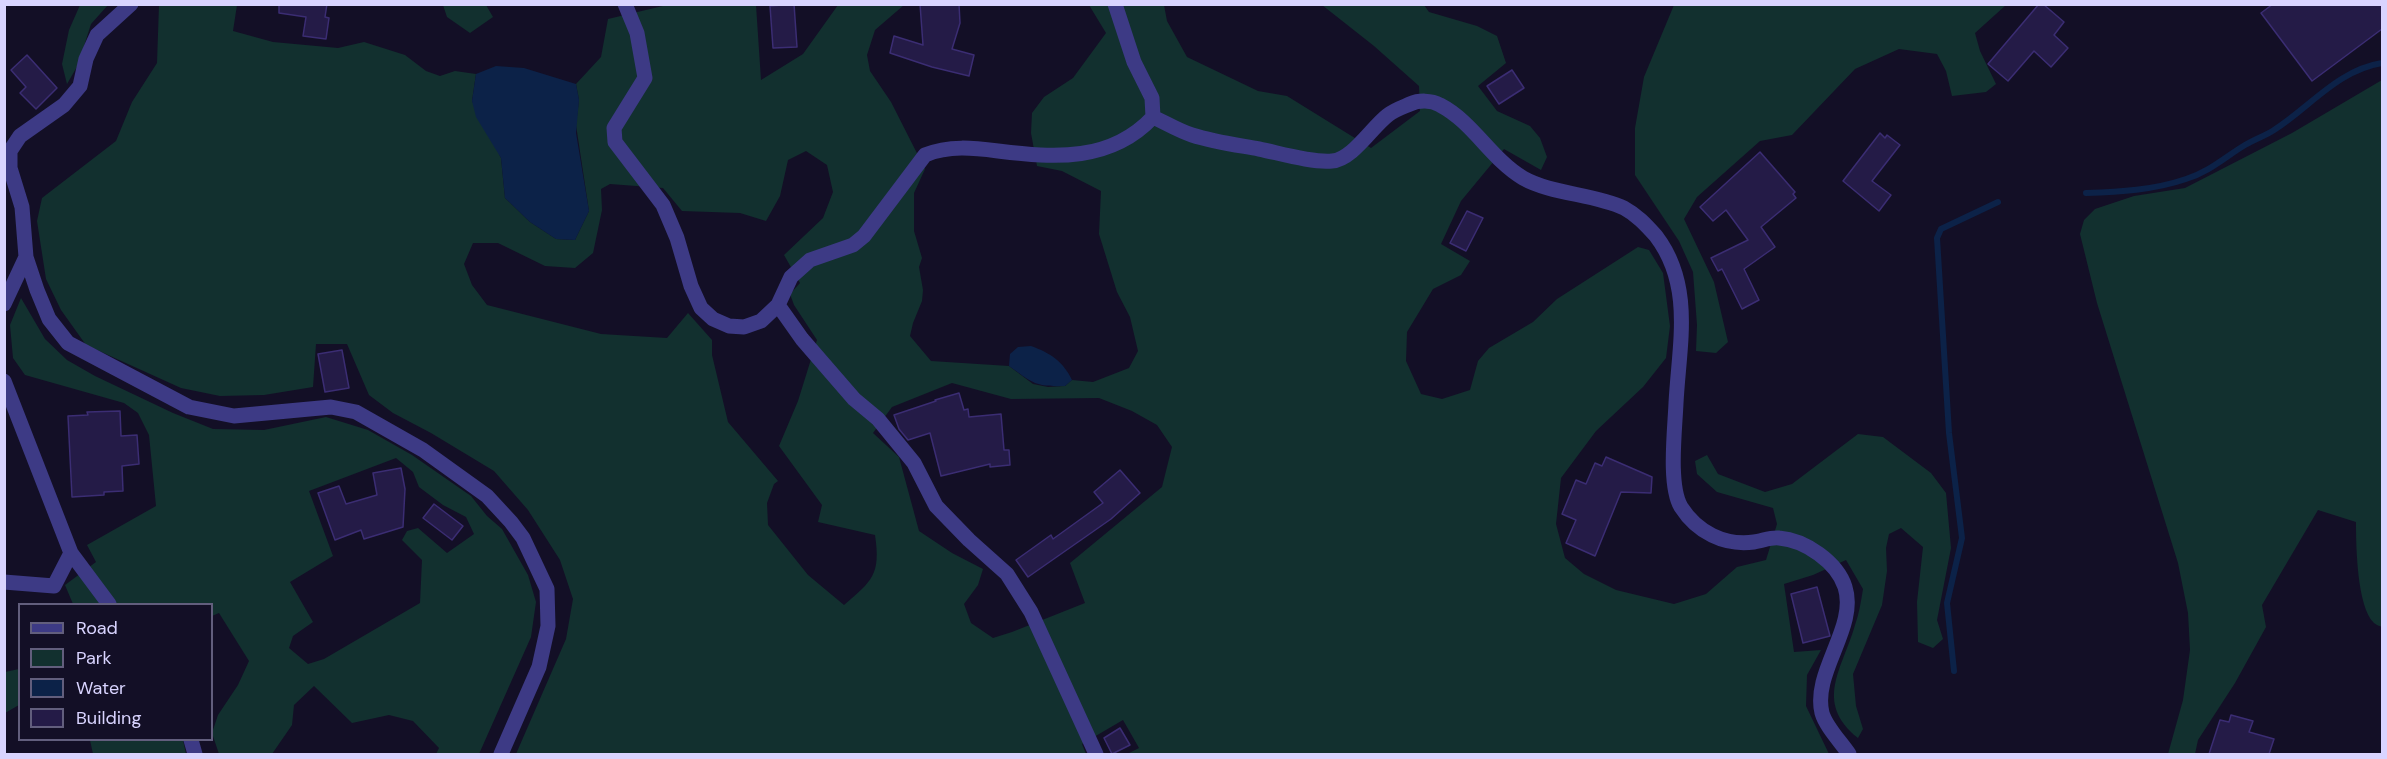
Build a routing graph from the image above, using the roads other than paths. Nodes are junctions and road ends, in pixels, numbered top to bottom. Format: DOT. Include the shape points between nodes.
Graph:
graph roads {
  1 [pos="131,4"];
  2 [pos="625,4"];
  3 [pos="1115,4"];
  4 [pos="1153,117"];
  5 [pos="7,168"];
  6 [pos="26,257"];
  7 [pos="4,304"];
  8 [pos="778,305"];
  9 [pos="4,381"];
  10 [pos="71,553"];
  11 [pos="4,582"];
  12 [pos="108,603"];
  13 [pos="501,754"];
  14 [pos="1096,754"];
  15 [pos="1848,754"];
  1 -- 5 [label="street" via="98,35 86,59 80,86 64,105 20,136 10,151"];
  2 -- 8 [label="street" via="636,33 645,78 614,128 615,142 663,205 701,308 713,319 744,327 761,321"];
  3 -- 4 [label="street" via="1134,62 1152,98"];
  4 -- 8 [label="street" via="1140,131 1105,148 1075,155 969,148 937,150 925,155 864,236 853,245 810,260 791,277"];
  4 -- 15 [label="street" via="1190,135 1332,161 1344,158 1390,113 1418,101 1437,103 1524,178 1623,208 1643,221 1669,254 1679,283 1682,310 1674,463 1677,499 1707,534 1730,542 1777,538 1798,542 1835,570 1845,585 1848,601 1821,692 1822,714"];
  5 -- 6 [label="street" via="22,207"];
  6 -- 7 [label="street"];
  6 -- 13 [label="street" via="49,319 68,343 140,382 189,407 234,416 330,407 356,412 423,450 487,496 523,538 547,589 548,626 539,667"];
  8 -- 14 [label="street" via="801,339 854,399 878,419 914,463 936,506 1007,574 1031,612"];
  9 -- 10 [label="street"];
  10 -- 11 [label="street" via="54,586"];
  10 -- 12 [label="street"];
}
